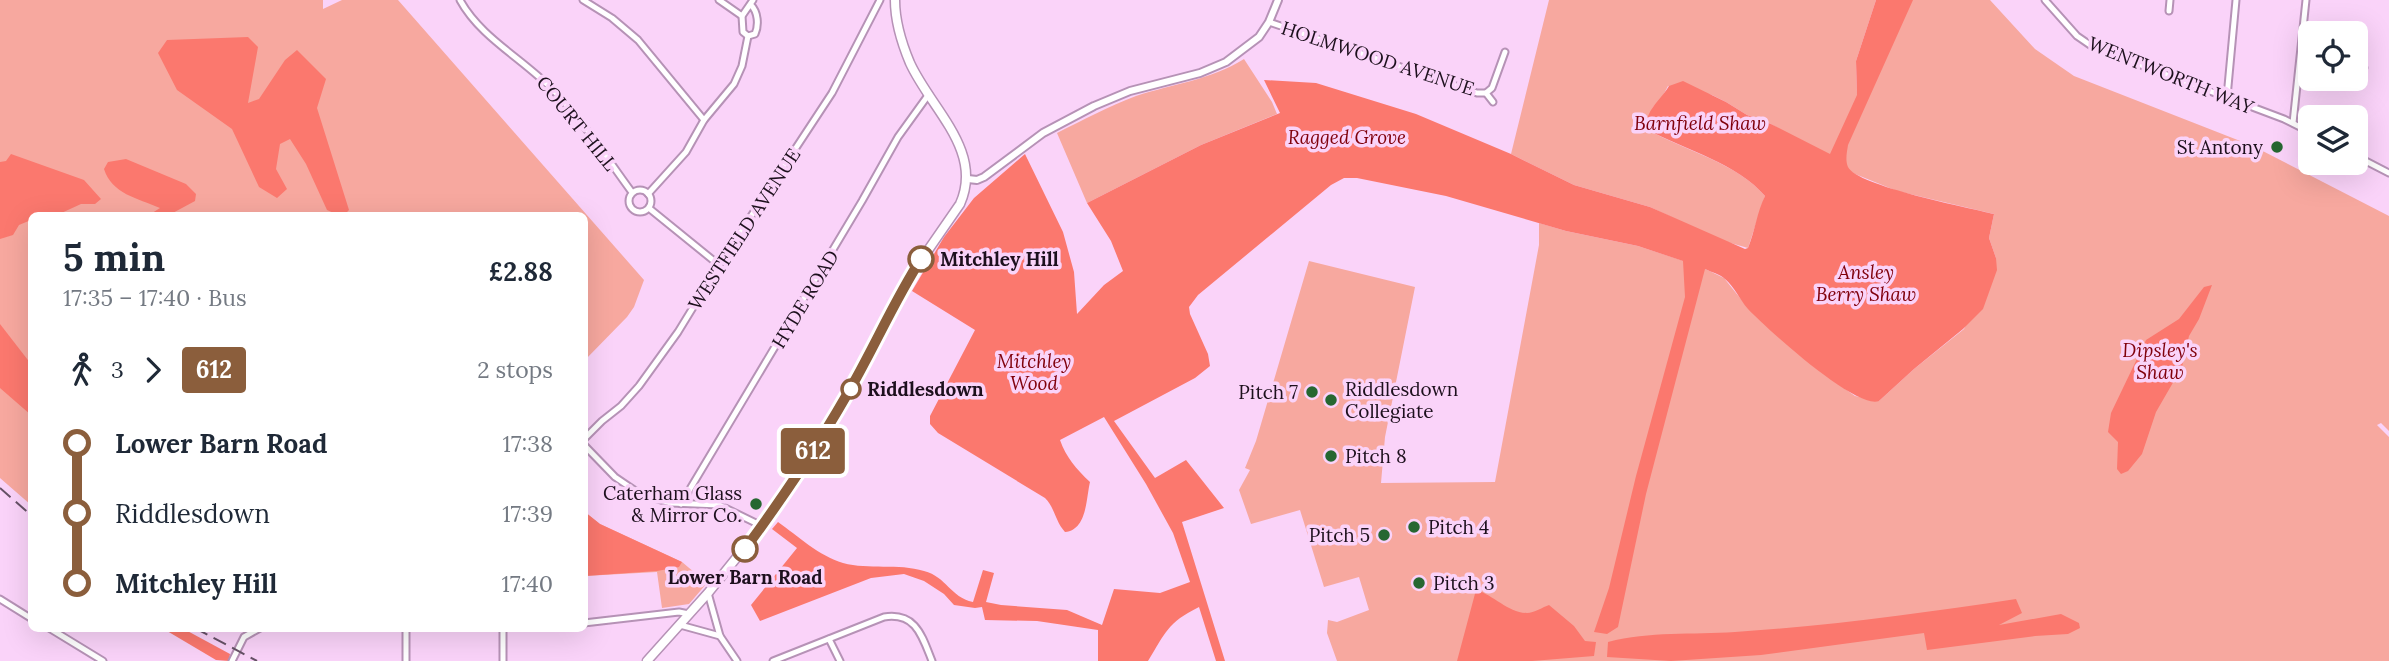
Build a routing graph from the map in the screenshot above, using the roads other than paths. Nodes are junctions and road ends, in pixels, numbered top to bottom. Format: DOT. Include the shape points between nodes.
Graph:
graph roads {
  1 [pos="460,0"];
  2 [pos="583,0"];
  3 [pos="719,0"];
  4 [pos="880,0"];
  5 [pos="895,0"];
  6 [pos="1278,0"];
  7 [pos="2045,0"];
  8 [pos="2170,0"];
  9 [pos="2236,0"];
  10 [pos="2306,0"];
  11 [pos="752,3"];
  12 [pos="2169,11"];
  13 [pos="742,16"];
  14 [pos="2304,21"];
  15 [pos="1269,22"];
  16 [pos="748,36"];
  17 [pos="1505,51"];
  18 [pos="2298,81"];
  19 [pos="1486,93"];
  20 [pos="929,94"];
  21 [pos="2227,97"];
  22 [pos="1493,102"];
  23 [pos="704,120"];
  24 [pos="2293,123"];
  25 [pos="2298,126"];
  26 [pos="2368,162"];
  27 [pos="2389,173"];
  28 [pos="968,178"];
  29 [pos="631,191"];
  30 [pos="648,194"];
  31 [pos="650,209"];
  32 [pos="719,265"];
  33 [pos="588,437"];
  34 [pos="588,446"];
  35 [pos="681,504"];
  36 [pos="762,526"];
  37 [pos="708,593"];
  38 [pos="0,599"];
  39 [pos="690,614"];
  40 [pos="28,616"];
  41 [pos="588,623"];
  42 [pos="680,625"];
  43 [pos="56,632"];
  44 [pos="254,632"];
  45 [pos="406,632"];
  46 [pos="503,632"];
  47 [pos="720,636"];
  48 [pos="830,639"];
  49 [pos="103,661"];
  50 [pos="232,661"];
  51 [pos="407,661"];
  52 [pos="503,661"];
  53 [pos="647,661"];
  54 [pos="737,661"];
  55 [pos="772,661"];
  56 [pos="839,661"];
  57 [pos="932,661"];
  1 -- 29 [label="street, COURT HILL" via="480,27 558,95"];
  2 -- 23 [label="street" via="632,35"];
  3 -- 13 [label="street"];
  4 -- 32 [label="street, WESTFIELD AVENUE" via="832,93"];
  5 -- 20 [label="main road" via="910,63"];
  6 -- 15 [label="street"];
  7 -- 21 [label="street, WENTWORTH WAY" via="2093,47"];
  8 -- 12 [label="street"];
  9 -- 21 [label="street"];
  10 -- 14 [label="street"];
  11 -- 13 [label="street"];
  11 -- 16 [label="street" via="757,26 755,34"];
  13 -- 16 [label="street" via="743,32"];
  15 -- 19 [label="street, HOLMWOOD AVENUE"];
  15 -- 28 [label="street" via="1251,45 1226,62 1094,106 1043,133 984,177"];
  16 -- 23 [label="street" via="737,79"];
  17 -- 19 [label="street, HOLMWOOD AVENUE"];
  18 -- 24 [label="street"];
  19 -- 22 [label="street, HOLMWOOD AVENUE"];
  20 -- 28 [label="main road" via="958,144"];
  20 -- 35 [label="street, HYDE ROAD" via="898,137"];
  21 -- 24 [label="street, WENTWORTH WAY"];
  23 -- 30 [label="street" via="686,152"];
  24 -- 25 [label="street, WENTWORTH WAY"];
  26 -- 27 [label="street"];
  28 -- 36 [label="main road" via="960,204 906,282 854,383"];
  29 -- 30 [label="street"];
  29 -- 31 [label="street, COURT HILL" via="634,209 642,213"];
  30 -- 31 [label="street"];
  31 -- 32 [label="street, COURT HILL"];
  32 -- 33 [label="street, WESTFIELD AVENUE" via="639,386"];
  34 -- 35 [label="street" via="625,485 655,499"];
  35 -- 36 [label="street" via="719,505"];
  36 -- 37 [label="main road"];
  37 -- 39 [label="main road"];
  37 -- 47 [label="street"];
  38 -- 40 [label="street"];
  39 -- 41 [label="street"];
  39 -- 42 [label="main road"];
  42 -- 47 [label="street"];
  42 -- 53 [label="main road"];
  43 -- 49 [label="street"];
  44 -- 50 [label="street" via="244,638"];
  45 -- 51 [label="street"];
  46 -- 52 [label="street"];
  47 -- 54 [label="street"];
  48 -- 55 [label="street"];
  48 -- 56 [label="street"];
  48 -- 57 [label="street" via="884,617 903,617 917,628"];
}
